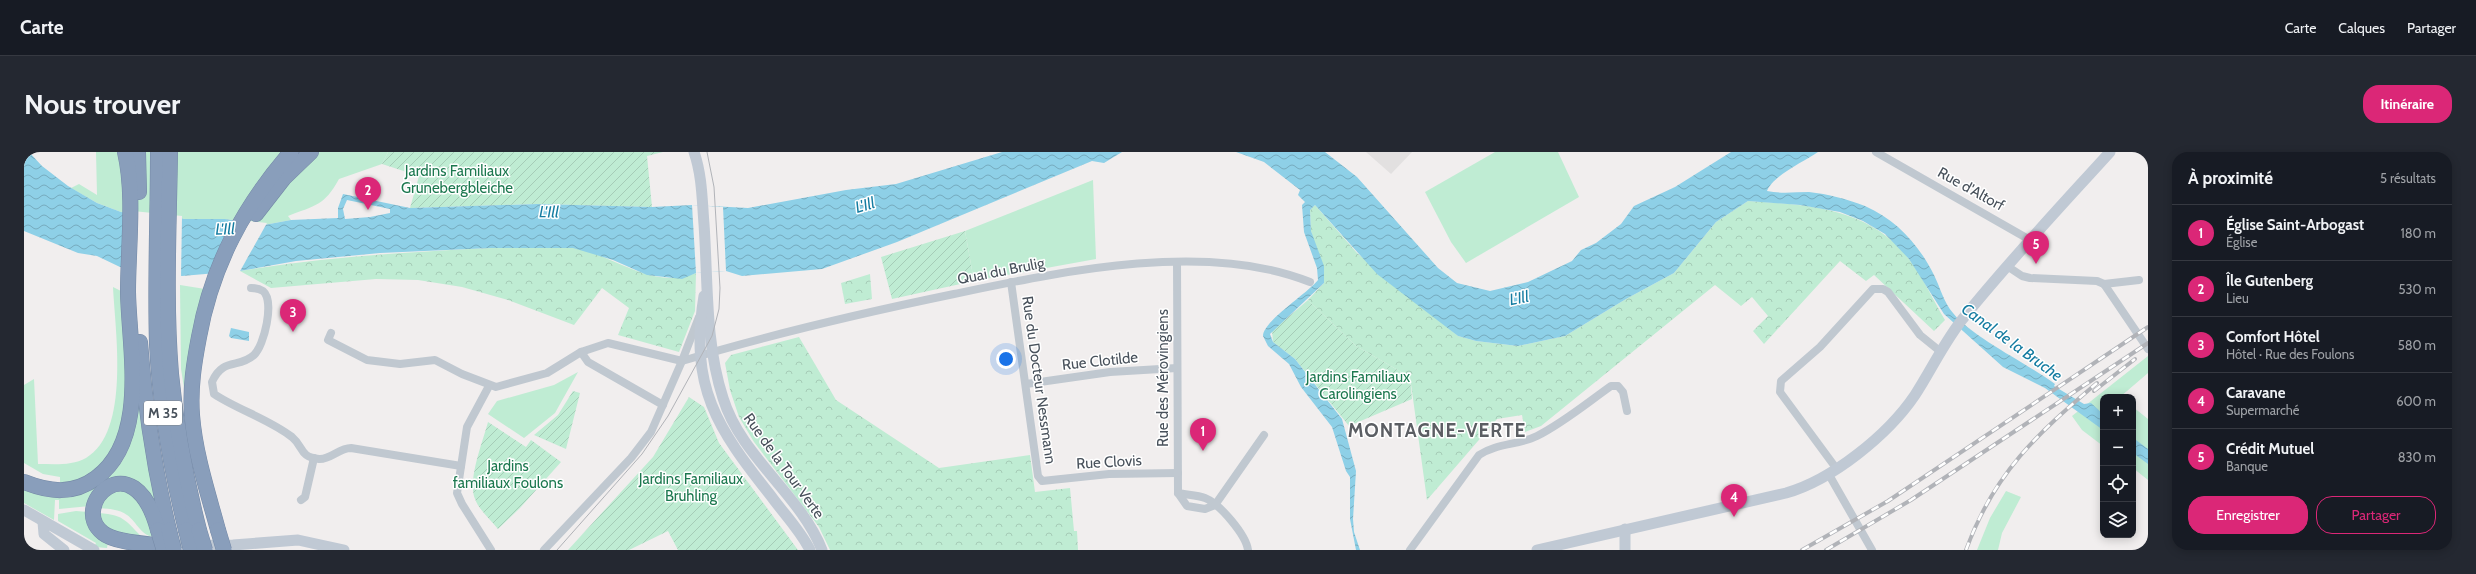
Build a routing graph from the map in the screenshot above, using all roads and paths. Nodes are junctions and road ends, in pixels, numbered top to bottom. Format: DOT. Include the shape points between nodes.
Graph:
graph roads {
  1 [pos="125,152"];
  2 [pos="138,152"];
  3 [pos="158,152"];
  4 [pos="170,152"];
  5 [pos="307,152"];
  6 [pos="312,152"];
  7 [pos="690,152"];
  8 [pos="694,152"];
  9 [pos="1876,152"];
  10 [pos="2110,152"];
  11 [pos="294,158"];
  12 [pos="698,166"];
  13 [pos="134,188"];
  14 [pos="164,196"];
  15 [pos="2030,240"];
  16 [pos="1176,262"];
  17 [pos="2008,266"];
  18 [pos="708,276"];
  19 [pos="2139,280"];
  20 [pos="1011,282"];
  21 [pos="1310,282"];
  22 [pos="2104,284"];
  23 [pos="251,288"];
  24 [pos="133,293"];
  25 [pos="702,309"];
  26 [pos="331,333"];
  27 [pos="2148,349"];
  28 [pos="581,352"];
  29 [pos="713,352"];
  30 [pos="1941,352"];
  31 [pos="701,355"];
  32 [pos="682,361"];
  33 [pos="1178,368"];
  34 [pos="1026,384"];
  35 [pos="489,386"];
  36 [pos="663,405"];
  37 [pos="1628,411"];
  38 [pos="1264,435"];
  39 [pos="314,458"];
  40 [pos="461,466"];
  41 [pos="1832,471"];
  42 [pos="1178,473"];
  43 [pos="1042,481"];
  44 [pos="24,482"];
  45 [pos="1178,493"];
  46 [pos="301,500"];
  47 [pos="1216,505"];
  48 [pos="24,510"];
  49 [pos="43,522"];
  50 [pos="1625,529"];
  51 [pos="164,530"];
  52 [pos="192,530"];
  53 [pos="228,548"];
  54 [pos="168,549"];
  55 [pos="809,549"];
  56 [pos="64,550"];
  57 [pos="94,550"];
  58 [pos="137,550"];
  59 [pos="192,550"];
  60 [pos="205,550"];
  61 [pos="344,550"];
  62 [pos="491,550"];
  63 [pos="544,550"];
  64 [pos="822,550"];
  65 [pos="1248,550"];
  66 [pos="1410,550"];
  67 [pos="1537,550"];
  68 [pos="1625,550"];
  69 [pos="1872,550"];
  1 -- 13 [label="highway"];
  2 -- 13 [label="highway"];
  3 -- 14 [label="highway, M 35"];
  4 -- 14 [label="highway, M 35"];
  5 -- 11 [label="highway"];
  6 -- 11 [label="highway"];
  7 -- 12 [label="main road"];
  8 -- 12 [label="main road"];
  9 -- 15 [label="street, Rue d'Altorf"];
  10 -- 15 [label="main road"];
  11 -- 53 [label="highway, bridge" via="241,218 224,252 196,353 192,379 192,416 204,480 218,530"];
  12 -- 18 [label="main road"];
  13 -- 24 [label="highway"];
  14 -- 52 [label="highway, M 35" via="163,294 174,404"];
  15 -- 17 [label="main road"];
  16 -- 20 [label="street, Quai du Brulig" via="1105,266"];
  16 -- 21 [label="street, Quai du Brulig" via="1267,269"];
  16 -- 33 [label="street, Rue des Mérovingiens"];
  17 -- 22 [label="street" via="2025,277 2097,281"];
  17 -- 30 [label="main road" via="1965,316"];
  18 -- 25 [label="main road, Rue de la Tour Verte"];
  18 -- 29 [label="main road, Rue de la Tour Verte"];
  19 -- 22 [label="street"];
  20 -- 29 [label="street, Quai du Brulig" via="852,315"];
  20 -- 34 [label="street, Rue du Docteur Nessmann"];
  22 -- 27 [label="street"];
  23 -- 39 [label="street" via="262,290 267,296 265,334 252,357 220,369 212,382 212,390 219,398 291,437 304,455"];
  24 -- 44 [label="highway" via="131,403 127,432 118,454 98,477 74,489 55,491"];
  24 -- 51 [label="highway" via="147,416"];
  25 -- 31 [label="main road, Rue de la Tour Verte" via="699,334"];
  25 -- 32 [label="street"];
  26 -- 35 [label="street" via="328,340 367,360 400,364 435,360"];
  28 -- 32 [label="street" via="602,344 615,344"];
  28 -- 35 [label="street" via="547,373 504,386"];
  28 -- 36 [label="street" via="588,362"];
  29 -- 31 [label="street, Quai du Brulig"];
  29 -- 64 [label="main road, Rue de la Tour Verte" via="717,377 729,414 747,444 808,525"];
  30 -- 41 [label="main road" via="1902,412 1886,429"];
  30 -- 41 [label="street" via="1920,335 1892,296 1879,288 1870,291 1825,342 1781,381 1780,392"];
  31 -- 32 [label="street, Quai du Brulig"];
  31 -- 55 [label="main road, Rue de la Tour Verte" via="707,391 722,430 737,454 800,532"];
  32 -- 36 [label="street"];
  33 -- 34 [label="street, Rue Clotilde" via="1110,372"];
  33 -- 42 [label="street, Rue des Mérovingiens"];
  34 -- 43 [label="street, Rue du Docteur Nessmann" via="1038,476"];
  35 -- 40 [label="street" via="467,427"];
  36 -- 63 [label="street" via="650,432 631,458"];
  37 -- 66 [label="street" via="1623,392 1618,386 1611,386 1535,437 1481,453"];
  38 -- 47 [label="street"];
  39 -- 40 [label="street" via="322,459 343,448 350,448"];
  39 -- 46 [label="street" via="305,497"];
  40 -- 62 [label="street" via="458,497"];
  41 -- 50 [label="main road" via="1791,491"];
  41 -- 69 [label="street"];
  42 -- 43 [label="street, Rue Clovis" via="1109,474"];
  42 -- 45 [label="street, Rue des Mérovingiens"];
  45 -- 47 [label="street" via="1206,498"];
  45 -- 47 [label="street" via="1187,506 1205,509"];
  47 -- 65 [label="street" via="1236,526 1245,539"];
  48 -- 49 [label="main road"];
  49 -- 56 [label="main road" via="44,534"];
  49 -- 57 [label="main road"];
  50 -- 67 [label="main road"];
  50 -- 68 [label="main road"];
  51 -- 54 [label="highway, bridge"];
  51 -- 54 [label="highway" via="147,499 130,486 120,484 108,487 98,496 94,510 96,525 107,536"];
  52 -- 59 [label="highway, M 35, bridge"];
  52 -- 60 [label="highway, M 35, bridge"];
  53 -- 54 [label="main road"];
  53 -- 61 [label="main road" via="298,540"];
  54 -- 58 [label="main road"];
}
